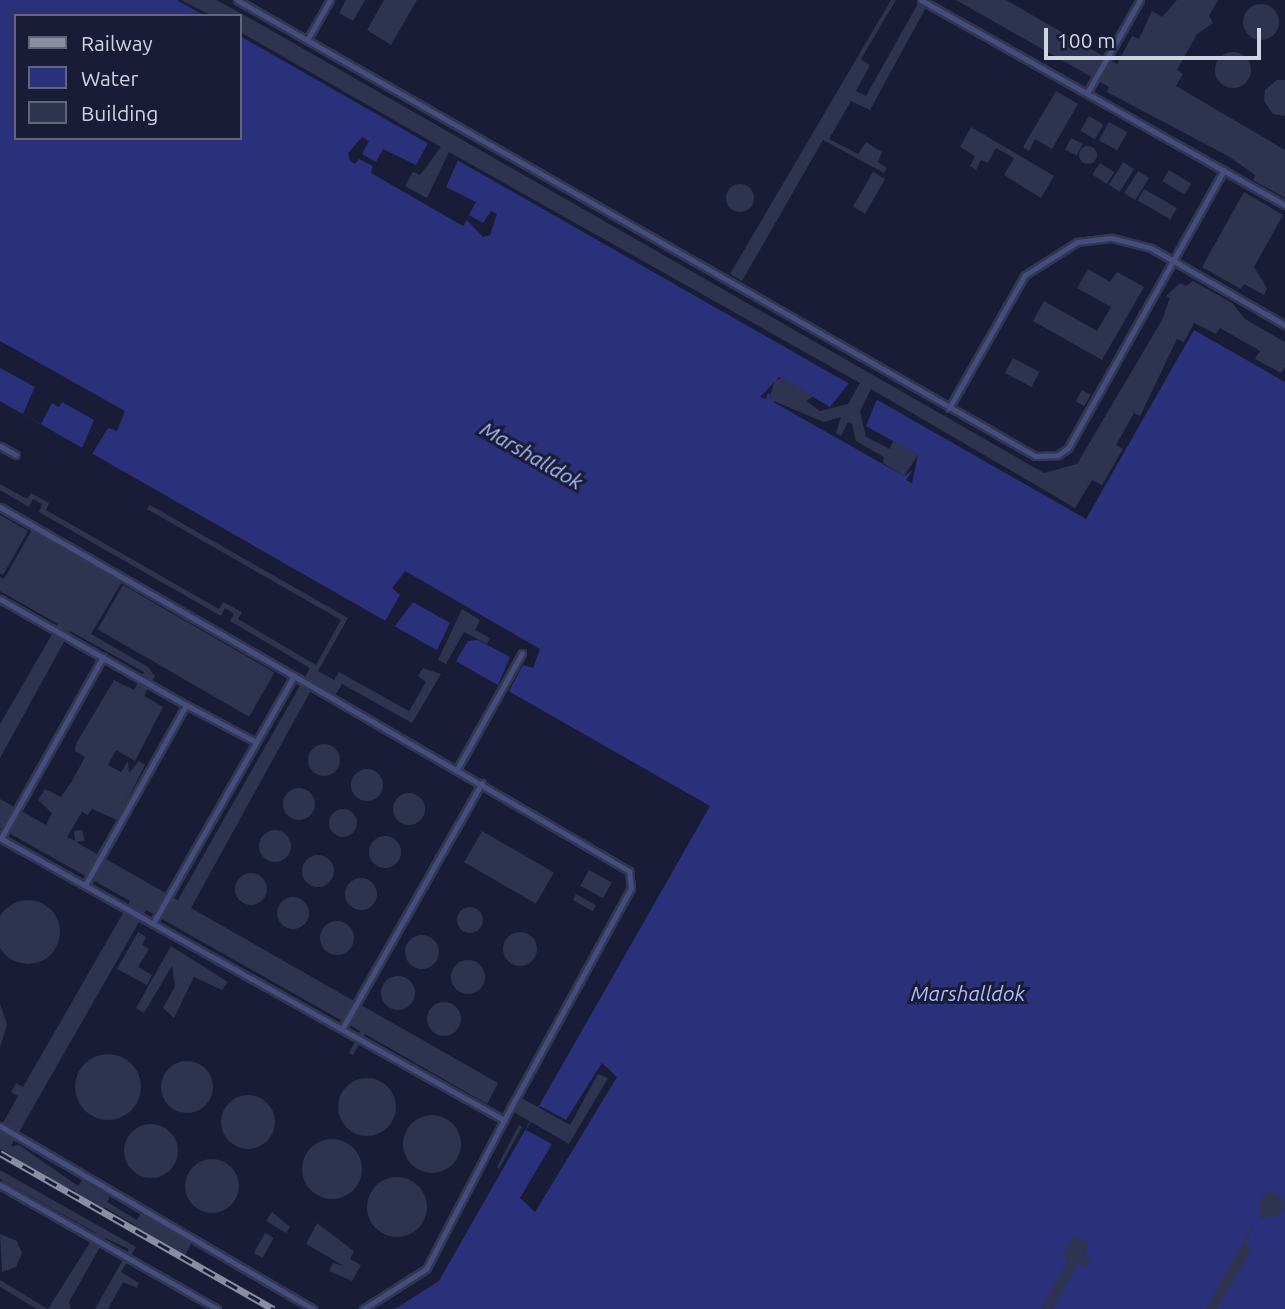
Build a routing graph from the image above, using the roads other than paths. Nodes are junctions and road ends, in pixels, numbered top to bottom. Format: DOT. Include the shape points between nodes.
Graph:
graph roads {
  1 [pos="237,0"];
  2 [pos="330,0"];
  3 [pos="921,0"];
  4 [pos="1140,0"];
  5 [pos="307,40"];
  6 [pos="1087,93"];
  7 [pos="1224,170"];
  8 [pos="1285,205"];
  9 [pos="1173,262"];
  10 [pos="1285,325"];
  11 [pos="949,408"];
  12 [pos="0,446"];
  13 [pos="16,455"];
  14 [pos="0,507"];
  15 [pos="0,599"];
  16 [pos="522,653"];
  17 [pos="103,657"];
  18 [pos="294,676"];
  19 [pos="186,705"];
  20 [pos="256,742"];
  21 [pos="457,769"];
  22 [pos="482,783"];
  23 [pos="1,838"];
  24 [pos="85,885"];
  25 [pos="154,922"];
  26 [pos="342,1028"];
  27 [pos="504,1120"];
  28 [pos="0,1126"];
  29 [pos="0,1185"];
  30 [pos="217,1309"];
  31 [pos="313,1309"];
  32 [pos="363,1309"];
  1 -- 5 [label="lane"];
  2 -- 5 [label="lane"];
  3 -- 6 [label="lane"];
  4 -- 6 [label="lane"];
  5 -- 11 [label="lane"];
  6 -- 7 [label="lane"];
  7 -- 8 [label="lane"];
  7 -- 9 [label="lane"];
  9 -- 10 [label="lane"];
  9 -- 11 [label="lane" via="1112,238 1077,242 1039,262 1015,290"];
  9 -- 11 [label="lane" via="1068,448 1058,455 1035,456"];
  12 -- 13 [label="lane"];
  14 -- 18 [label="lane"];
  15 -- 17 [label="lane"];
  16 -- 21 [label="lane"];
  17 -- 19 [label="lane"];
  17 -- 23 [label="lane"];
  18 -- 20 [label="lane"];
  18 -- 21 [label="lane"];
  19 -- 20 [label="lane"];
  19 -- 24 [label="lane"];
  20 -- 25 [label="lane"];
  21 -- 22 [label="lane"];
  22 -- 26 [label="lane"];
  22 -- 27 [label="lane" via="622,863 631,880"];
  23 -- 24 [label="lane"];
  24 -- 25 [label="lane"];
  25 -- 26 [label="lane"];
  26 -- 27 [label="lane"];
  27 -- 32 [label="lane" via="426,1269"];
  28 -- 31 [label="lane"];
  29 -- 30 [label="lane"];
}
